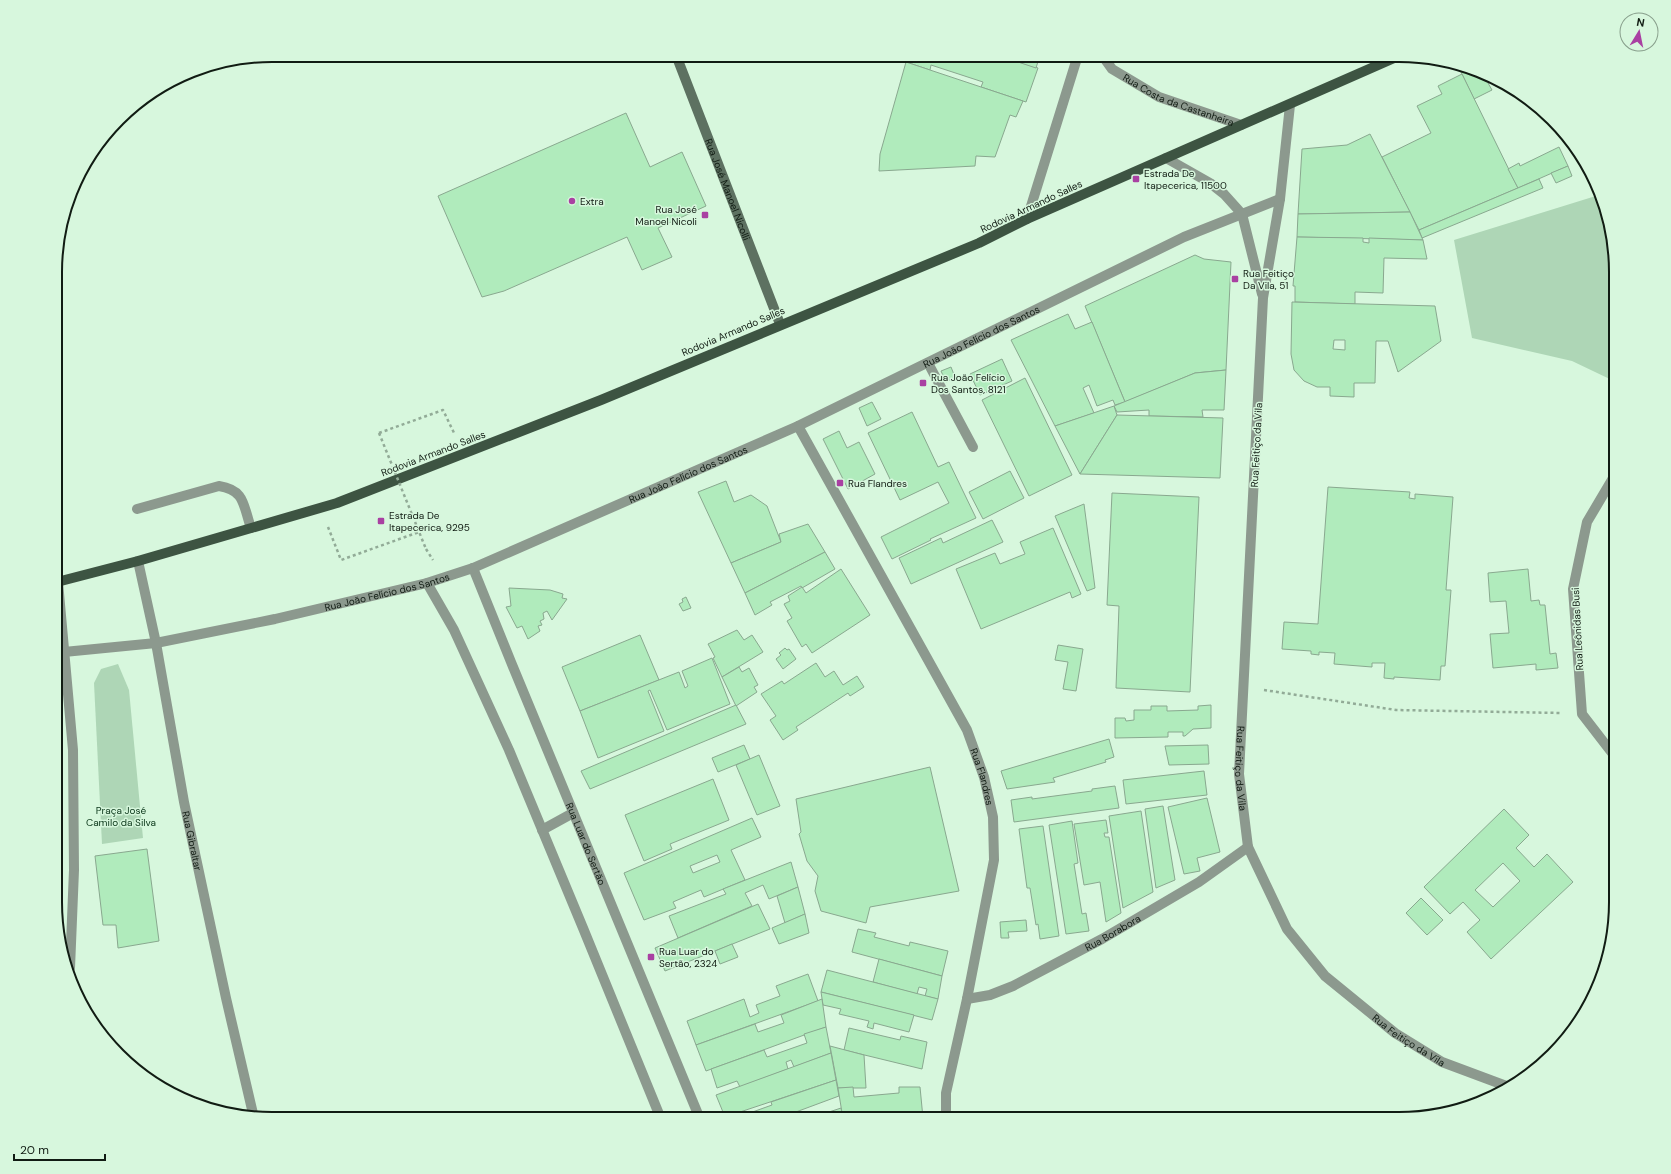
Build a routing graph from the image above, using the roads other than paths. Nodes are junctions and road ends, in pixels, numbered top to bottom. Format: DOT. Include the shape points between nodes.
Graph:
graph roads {
  1 [pos="679,62"];
  2 [pos="1076,62"];
  3 [pos="1107,62"];
  4 [pos="1385,62"];
  5 [pos="1290,105"];
  6 [pos="1241,125"];
  7 [pos="1166,158"];
  8 [pos="1280,199"];
  9 [pos="1242,214"];
  10 [pos="1027,219"];
  11 [pos="1263,298"];
  12 [pos="780,324"];
  13 [pos="928,363"];
  14 [pos="798,426"];
  15 [pos="973,446"];
  16 [pos="1609,485"];
  17 [pos="137,509"];
  18 [pos="251,528"];
  19 [pos="138,561"];
  20 [pos="473,568"];
  21 [pos="62,581"];
  22 [pos="427,583"];
  23 [pos="62,629"];
  24 [pos="156,643"];
  25 [pos="64,652"];
  26 [pos="1609,749"];
  27 [pos="573,813"];
  28 [pos="542,830"];
  29 [pos="1248,847"];
  30 [pos="70,961"];
  31 [pos="966,999"];
  32 [pos="1502,1085"];
  33 [pos="252,1111"];
  34 [pos="658,1112"];
  35 [pos="697,1112"];
  36 [pos="946,1112"];
  1 -- 12 [label="main road, Rua José Manoel Nicolli"];
  2 -- 10 [label="street"];
  3 -- 6 [label="street, Rua Costa da Castanheira" via="1112,69 1159,97"];
  4 -- 5 [label="main road, Rodovia Armando Salles"];
  5 -- 6 [label="main road, Rodovia Armando Salles"];
  5 -- 8 [label="street, Rua Feitiço da Vila"];
  6 -- 7 [label="main road, Rodovia Armando Salles"];
  7 -- 9 [label="street, Rua Feitiço da Vila" via="1210,183"];
  7 -- 10 [label="main road, Rodovia Armando Salles"];
  8 -- 9 [label="street, Rua João Felício dos Santos"];
  8 -- 11 [label="street, Rua Feitiço da Vila"];
  9 -- 11 [label="street, Rua Feitiço da Vila"];
  9 -- 13 [label="street, Rua João Felício dos Santos" via="1184,237"];
  10 -- 12 [label="main road, Rodovia Armando Salles" via="979,243"];
  11 -- 29 [label="street, Rua Feitiço da Vila" via="1239,774"];
  12 -- 18 [label="main road, Rodovia Armando Salles" via="601,400 464,454 320,508"];
  13 -- 14 [label="street, Rua João Felício dos Santos"];
  13 -- 15 [label="street"];
  14 -- 20 [label="street, Rua João Felício dos Santos"];
  14 -- 31 [label="street, Rua Flandres" via="967,730 984,777 993,817 994,860"];
  16 -- 26 [label="street, Rua Leônidas Busi" via="1587,522 1573,589 1582,714"];
  17 -- 18 [label="street" via="219,486 230,488 240,494"];
  18 -- 19 [label="main road, Rodovia Armando Salles"];
  19 -- 21 [label="main road, Rodovia Armando Salles"];
  19 -- 24 [label="street, Rua Gibraltar"];
  20 -- 22 [label="street, Rua João Felício dos Santos"];
  20 -- 27 [label="street, Rua Luar do Sertão"];
  22 -- 24 [label="street, Rua João Felício dos Santos" via="275,619"];
  22 -- 28 [label="street" via="478,678"];
  23 -- 25 [label="street"];
  24 -- 25 [label="street, Rua João Felício dos Santos"];
  24 -- 33 [label="street, Rua Gibraltar" via="184,802"];
  25 -- 30 [label="street" via="73,750 74,870"];
  27 -- 28 [label="street"];
  27 -- 35 [label="street, Rua Luar do Sertão"];
  28 -- 34 [label="street"];
  29 -- 31 [label="street, Rua Borabora" via="1192,886 1095,943 1013,986 990,995"];
  29 -- 32 [label="street, Rua Feitiço da Vila" via="1288,929 1325,976 1402,1037 1442,1062"];
  31 -- 36 [label="street, Rua Flandres" via="946,1093"];
}
